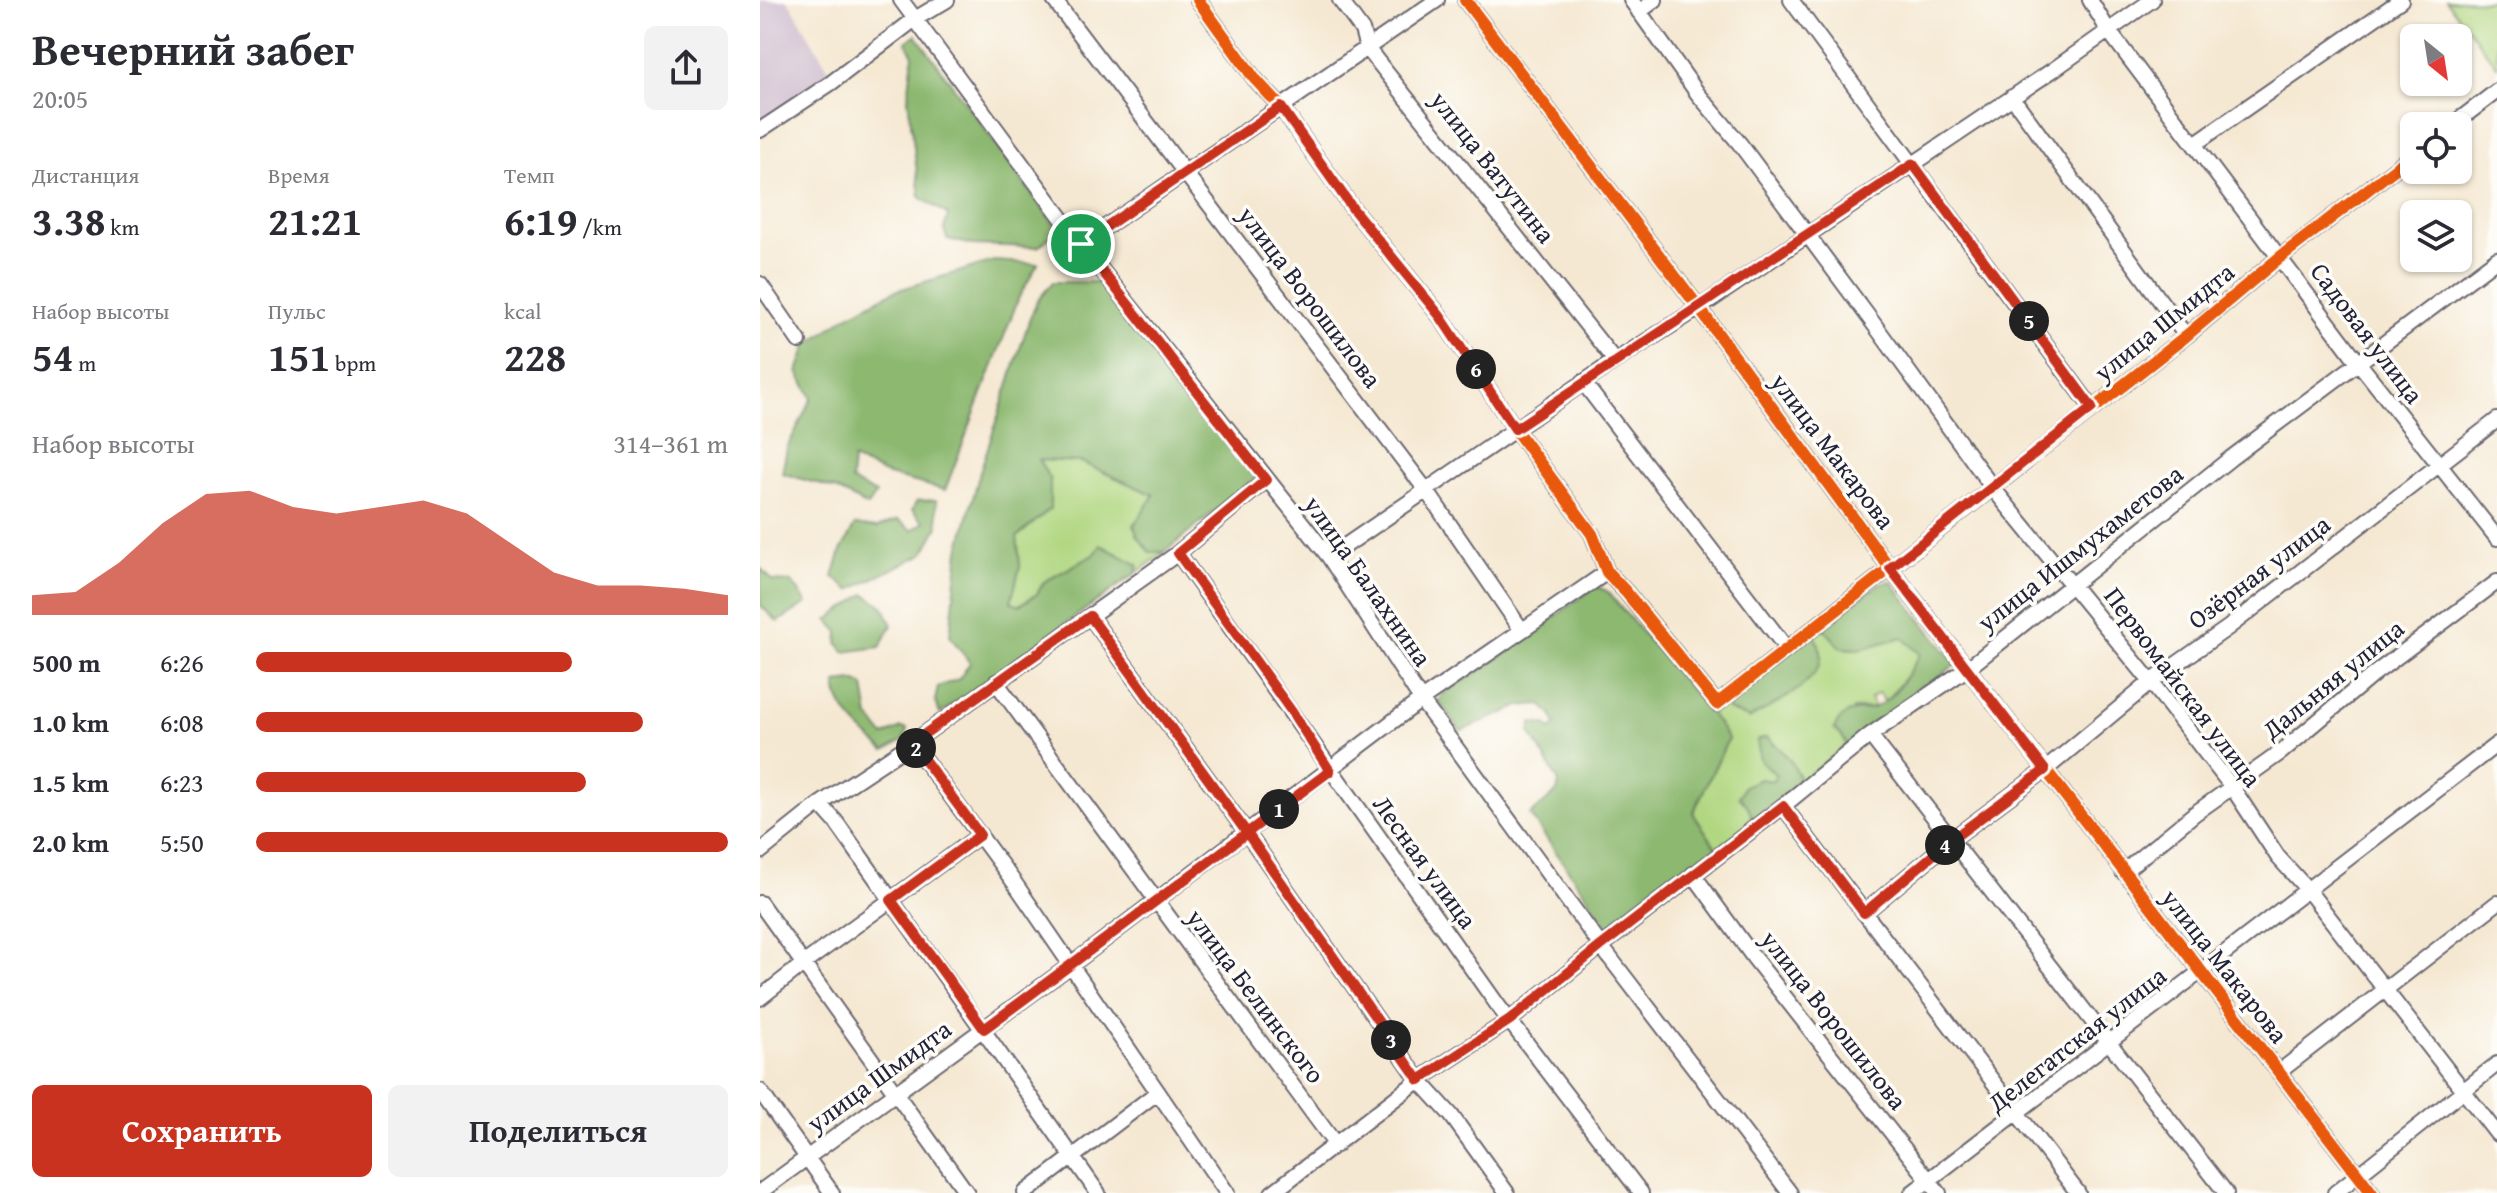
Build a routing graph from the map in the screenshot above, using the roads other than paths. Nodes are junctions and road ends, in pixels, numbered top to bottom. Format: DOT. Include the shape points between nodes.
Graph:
graph roads {
  1 [pos="901,0"];
  2 [pos="947,0"];
  3 [pos="1054,0"];
  4 [pos="1198,0"];
  5 [pos="1340,0"];
  6 [pos="1437,0"];
  7 [pos="1465,0"];
  8 [pos="1655,0"];
  9 [pos="1791,0"];
  10 [pos="2090,0"];
  11 [pos="2152,0"];
  12 [pos="2401,0"];
  13 [pos="1635,6"];
  14 [pos="915,19"];
  15 [pos="2108,30"];
  16 [pos="1367,48"];
  17 [pos="2497,91"];
  18 [pos="2012,97"];
  19 [pos="1281,107"];
  20 [pos="2469,112"];
  21 [pos="760,130"];
  22 [pos="2196,143"];
  23 [pos="1913,164"];
  24 [pos="2400,165"];
  25 [pos="1186,172"];
  26 [pos="1806,236"];
  27 [pos="1081,244"];
  28 [pos="2279,258"];
  29 [pos="2497,259"];
  30 [pos="760,284"];
  31 [pos="1699,308"];
  32 [pos="2186,336"];
  33 [pos="799,341"];
  34 [pos="1615,361"];
  35 [pos="2358,362"];
  36 [pos="1583,382"];
  37 [pos="2092,408"];
  38 [pos="2497,420"];
  39 [pos="1515,429"];
  40 [pos="2437,464"];
  41 [pos="1266,480"];
  42 [pos="1992,487"];
  43 [pos="1426,490"];
  44 [pos="2497,538"];
  45 [pos="1178,553"];
  46 [pos="1329,557"];
  47 [pos="1890,568"];
  48 [pos="1607,572"];
  49 [pos="2497,582"];
  50 [pos="2074,585"];
  51 [pos="1090,616"];
  52 [pos="1521,629"];
  53 [pos="1787,649"];
  54 [pos="1968,668"];
  55 [pos="996,682"];
  56 [pos="2151,682"];
  57 [pos="1421,700"];
  58 [pos="1870,735"];
  59 [pos="912,743"];
  60 [pos="2497,744"];
  61 [pos="2045,770"];
  62 [pos="1330,771"];
  63 [pos="2232,787"];
  64 [pos="820,804"];
  65 [pos="1783,806"];
  66 [pos="1247,833"];
  67 [pos="980,835"];
  68 [pos="1951,840"];
  69 [pos="760,852"];
  70 [pos="2123,872"];
  71 [pos="1693,874"];
  72 [pos="2307,889"];
  73 [pos="891,900"];
  74 [pos="1154,900"];
  75 [pos="760,903"];
  76 [pos="2497,903"];
  77 [pos="1864,913"];
  78 [pos="1601,946"];
  79 [pos="1071,965"];
  80 [pos="803,966"];
  81 [pos="2201,971"];
  82 [pos="2386,990"];
  83 [pos="760,998"];
  84 [pos="1510,1020"];
  85 [pos="984,1029"];
  86 [pos="2109,1041"];
  87 [pos="2497,1064"];
  88 [pos="2279,1072"];
  89 [pos="1419,1080"];
  90 [pos="760,1091"];
  91 [pos="2463,1091"];
  92 [pos="1158,1092"];
  93 [pos="896,1093"];
  94 [pos="2016,1114"];
  95 [pos="2497,1134"];
  96 [pos="1336,1145"];
  97 [pos="807,1158"];
  98 [pos="1073,1158"];
  99 [pos="2358,1176"];
  100 [pos="1929,1180"];
  101 [pos="1278,1191"];
  102 [pos="760,1192"];
  103 [pos="832,1193"];
  104 [pos="967,1193"];
  105 [pos="1025,1193"];
  106 [pos="1098,1193"];
  107 [pos="1227,1193"];
  108 [pos="1507,1193"];
  109 [pos="1641,1193"];
  110 [pos="1790,1193"];
  111 [pos="1912,1193"];
  112 [pos="1939,1193"];
  113 [pos="2078,1193"];
  114 [pos="2226,1193"];
  115 [pos="2335,1193"];
  116 [pos="2372,1193"];
  1 -- 14 [label="street, улица Балахнина"];
  2 -- 14 [label="street"];
  3 -- 25 [label="street, улица Ворошилова"];
  4 -- 19 [label="street"];
  5 -- 16 [label="street, улица Ватутина" via="1362,30"];
  6 -- 16 [label="street"];
  7 -- 31 [label="street, улица Макарова"];
  8 -- 13 [label="street"];
  9 -- 23 [label="street"];
  10 -- 15 [label="street, Садовая улица"];
  11 -- 15 [label="street"];
  12 -- 22 [label="street"];
  13 -- 26 [label="street, Первомайская улица"];
  14 -- 21 [label="street"];
  14 -- 27 [label="street, улица Балахнина"];
  15 -- 18 [label="street"];
  15 -- 22 [label="street, Садовая улица"];
  16 -- 19 [label="street"];
  16 -- 34 [label="street, улица Ватутина"];
  17 -- 20 [label="street"];
  18 -- 23 [label="street"];
  18 -- 32 [label="street"];
  19 -- 25 [label="street"];
  19 -- 39 [label="street" via="1353,209 1440,316"];
  22 -- 28 [label="street, Садовая улица"];
  23 -- 26 [label="street"];
  23 -- 37 [label="street"];
  24 -- 28 [label="street, улица Шмидта"];
  25 -- 27 [label="street"];
  25 -- 43 [label="street, улица Ворошилова"];
  26 -- 31 [label="street"];
  26 -- 42 [label="street, Первомайская улица"];
  27 -- 41 [label="street, улица Балахнина"];
  28 -- 32 [label="street, улица Шмидта"];
  28 -- 35 [label="street, Садовая улица"];
  29 -- 35 [label="street, улица Ишмухаметова"];
  30 -- 33 [label="street"];
  31 -- 34 [label="street"];
  31 -- 47 [label="street, улица Макарова"];
  32 -- 37 [label="street, улица Шмидта"];
  34 -- 36 [label="street"];
  35 -- 40 [label="street, Садовая улица"];
  35 -- 50 [label="street, улица Ишмухаметова"];
  36 -- 39 [label="street"];
  36 -- 53 [label="street"];
  37 -- 42 [label="street, улица Шмидта"];
  38 -- 40 [label="street, Озёрная улица"];
  39 -- 43 [label="street"];
  39 -- 48 [label="street" via="1592,534"];
  40 -- 44 [label="street, Садовая улица"];
  40 -- 56 [label="street, Озёрная улица"];
  41 -- 45 [label="street"];
  41 -- 46 [label="street, улица Балахнина"];
  42 -- 47 [label="street, улица Шмидта"];
  42 -- 50 [label="street, Первомайская улица"];
  43 -- 46 [label="street"];
  43 -- 52 [label="street, улица Ворошилова"];
  45 -- 51 [label="street"];
  45 -- 62 [label="street, Лесная улица"];
  46 -- 57 [label="street, улица Балахнина"];
  47 -- 53 [label="street, улица Шмидта"];
  47 -- 54 [label="street, улица Макарова"];
  48 -- 52 [label="street, улица Шмидта"];
  48 -- 53 [label="street, улица Шмидта" via="1717,704"];
  49 -- 63 [label="street, Дальняя улица"];
  50 -- 54 [label="street, улица Ишмухаметова"];
  50 -- 56 [label="street, Первомайская улица"];
  51 -- 55 [label="street"];
  51 -- 66 [label="street"];
  52 -- 57 [label="street, улица Шмидта"];
  54 -- 58 [label="street, улица Ишмухаметова"];
  54 -- 61 [label="street, улица Макарова"];
  55 -- 59 [label="street"];
  55 -- 74 [label="street, улица Белинского"];
  56 -- 61 [label="street, Озёрная улица"];
  56 -- 63 [label="street, Первомайская улица"];
  57 -- 62 [label="street, улица Шмидта"];
  57 -- 78 [label="street, улица Балахнина"];
  58 -- 65 [label="street, улица Ишмухаметова"];
  58 -- 68 [label="street"];
  59 -- 64 [label="street"];
  59 -- 67 [label="street"];
  60 -- 72 [label="street, Делегатская улица"];
  61 -- 68 [label="street, Озёрная улица"];
  61 -- 70 [label="street, улица Макарова"];
  62 -- 66 [label="street, улица Шмидта"];
  62 -- 84 [label="street, Лесная улица"];
  63 -- 70 [label="street, Дальняя улица"];
  63 -- 72 [label="street, Первомайская улица" via="2278,857"];
  64 -- 69 [label="street"];
  64 -- 73 [label="street"];
  65 -- 71 [label="street, улица Ишмухаметова"];
  65 -- 77 [label="street"];
  66 -- 74 [label="street, улица Шмидта"];
  66 -- 89 [label="street"];
  67 -- 73 [label="street"];
  67 -- 79 [label="street"];
  68 -- 77 [label="street, Озёрная улица"];
  68 -- 86 [label="street"];
  70 -- 81 [label="street, улица Макарова"];
  71 -- 78 [label="street, улица Ишмухаметова"];
  71 -- 100 [label="street, улица Ворошилова"];
  72 -- 81 [label="street, Делегатская улица"];
  72 -- 82 [label="street, Первомайская улица"];
  73 -- 80 [label="street"];
  73 -- 85 [label="street"];
  74 -- 79 [label="street, улица Шмидта"];
  74 -- 96 [label="street, улица Белинского"];
  75 -- 80 [label="street"];
  76 -- 82 [label="street"];
  77 -- 94 [label="street"];
  78 -- 84 [label="street, улица Ишмухаметова"];
  78 -- 110 [label="street, улица Балахнина"];
  79 -- 85 [label="street, улица Шмидта"];
  79 -- 92 [label="street"];
  80 -- 83 [label="street"];
  80 -- 93 [label="street"];
  81 -- 86 [label="street, Делегатская улица"];
  81 -- 88 [label="street, улица Макарова"];
  82 -- 88 [label="street"];
  82 -- 91 [label="street, Первомайская улица"];
  84 -- 89 [label="street, улица Ишмухаметова"];
  84 -- 109 [label="street, Лесная улица"];
  85 -- 93 [label="street, улица Шмидта"];
  85 -- 98 [label="street"];
  86 -- 94 [label="street, Делегатская улица"];
  86 -- 114 [label="street"];
  87 -- 91 [label="street"];
  88 -- 99 [label="street, улица Макарова"];
  89 -- 96 [label="street, улица Ишмухаметова"];
  89 -- 108 [label="street"];
  90 -- 97 [label="street"];
  91 -- 95 [label="street, Первомайская улица"];
  91 -- 99 [label="street"];
  92 -- 98 [label="street"];
  92 -- 107 [label="street"];
  93 -- 97 [label="street, улица Шмидта"];
  93 -- 104 [label="street"];
  94 -- 100 [label="street, Делегатская улица"];
  94 -- 113 [label="street"];
  96 -- 101 [label="street, улица Ишмухаметова"];
  97 -- 102 [label="street, улица Шмидта"];
  97 -- 103 [label="street"];
  98 -- 105 [label="street"];
  98 -- 106 [label="street"];
  99 -- 115 [label="street"];
  99 -- 116 [label="street, улица Макарова"];
  100 -- 111 [label="street, Делегатская улица"];
  100 -- 112 [label="street, улица Ворошилова"];
}
